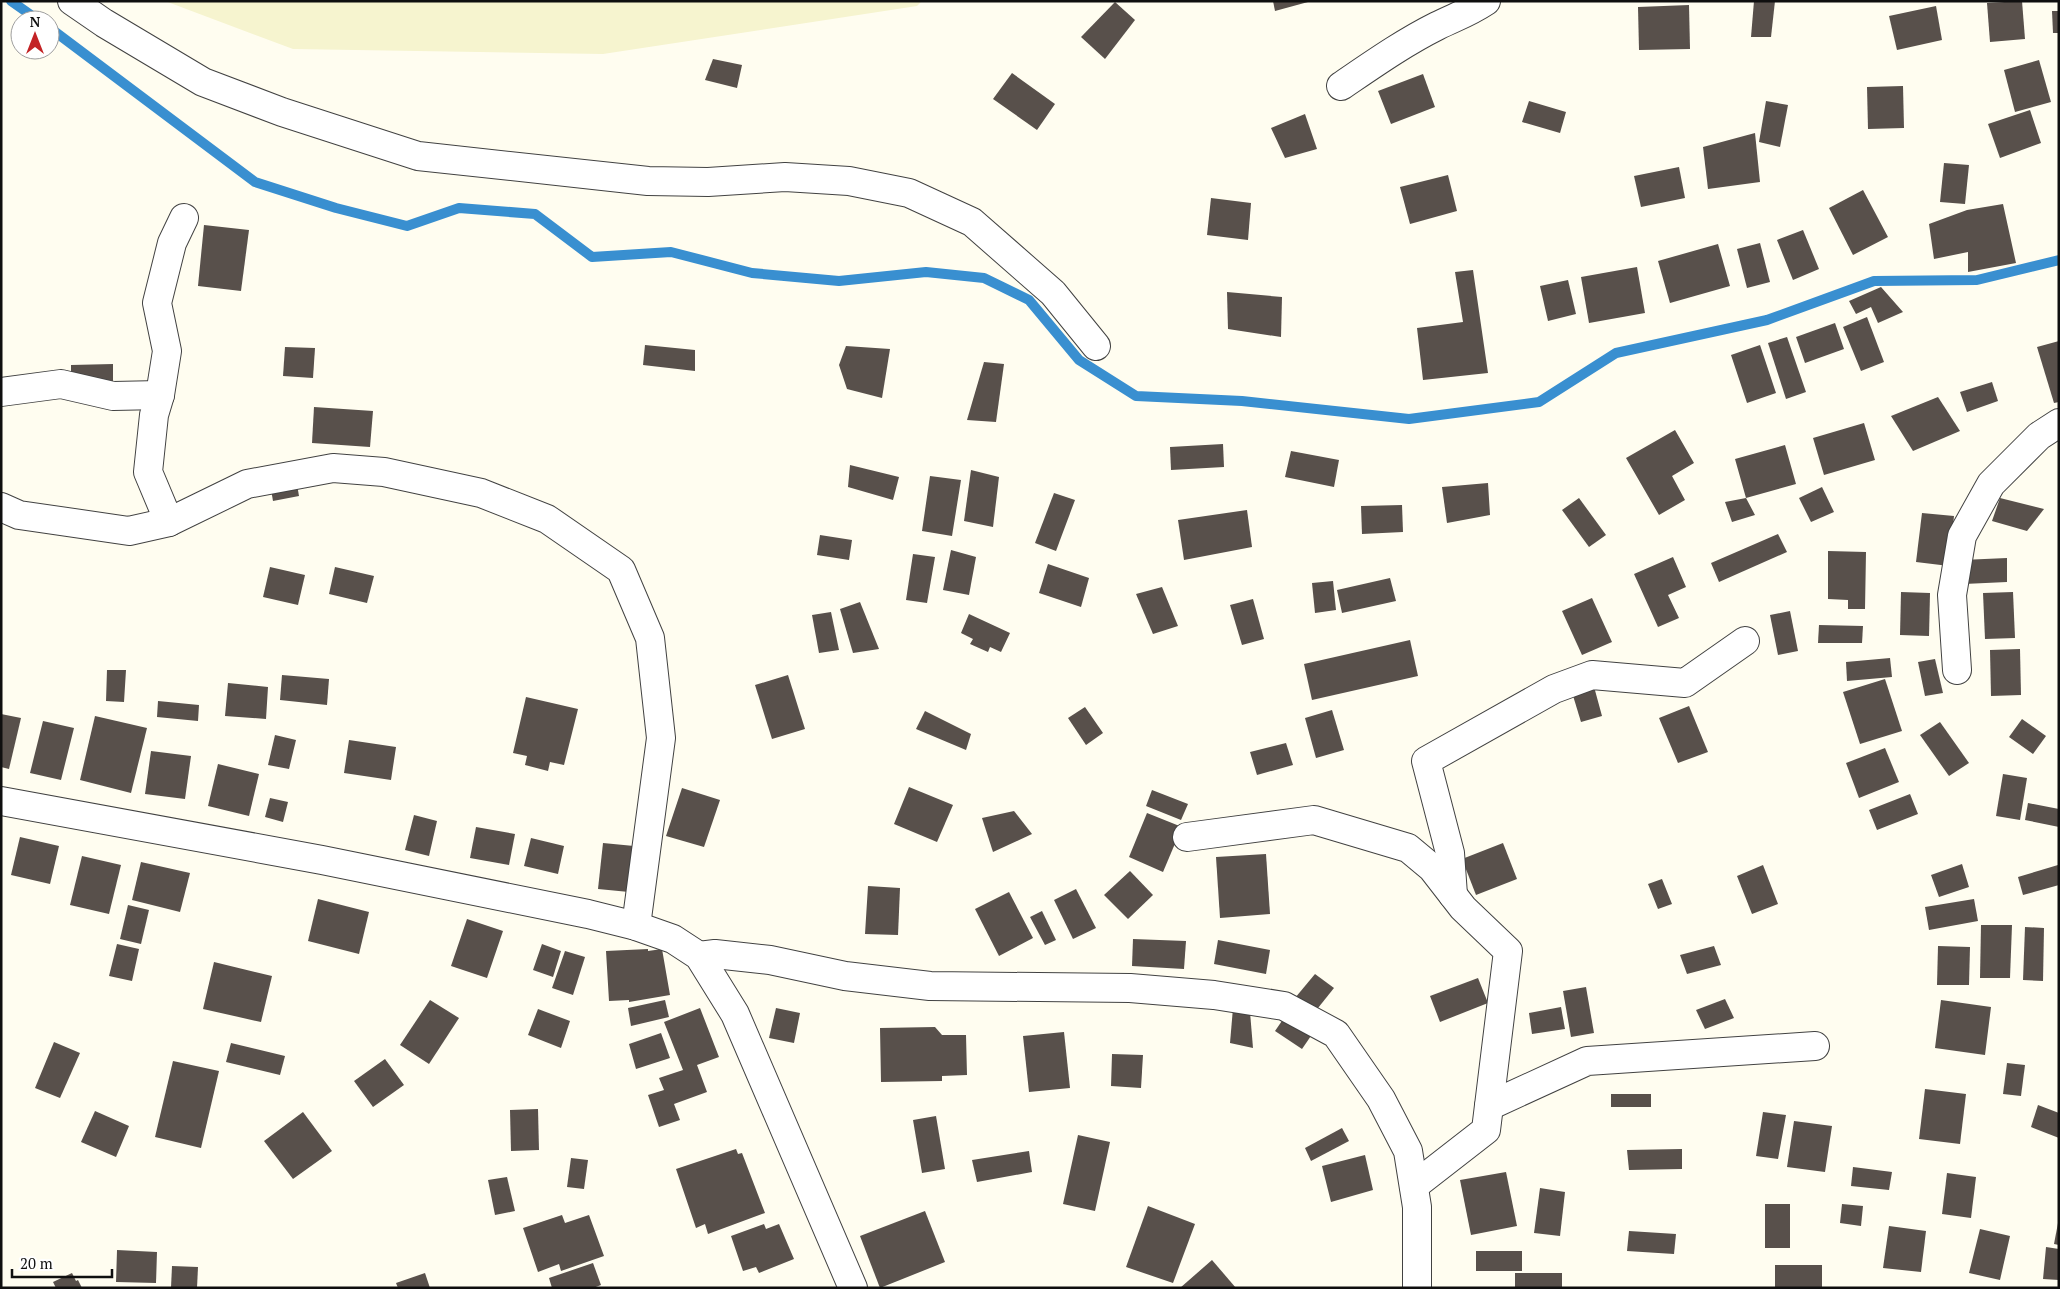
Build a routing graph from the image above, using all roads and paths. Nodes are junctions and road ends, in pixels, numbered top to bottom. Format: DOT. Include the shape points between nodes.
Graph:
graph roads {
  1 [pos="72,1"];
  2 [pos="1486,1"];
  3 [pos="1341,86"];
  4 [pos="184,218"];
  5 [pos="1096,346"];
  6 [pos="1,392"];
  7 [pos="160,395"];
  8 [pos="2059,423"];
  9 [pos="1,507"];
  10 [pos="169,522"];
  11 [pos="1745,642"];
  12 [pos="1958,670"];
  13 [pos="1,801"];
  14 [pos="1187,837"];
  15 [pos="1453,896"];
  16 [pos="636,926"];
  17 [pos="699,956"];
  18 [pos="1814,1046"];
  19 [pos="1489,1106"];
  20 [pos="1414,1186"];
  21 [pos="853,1288"];
  22 [pos="1417,1288"];
  1 -- 5 [label="street" via="202,82 418,156 648,181 708,182 785,177 849,181 908,193 972,222 1053,293"];
  2 -- 3 [label="street" via="1391,52"];
  4 -- 7 [label="street" via="172,243 157,303 166,351"];
  6 -- 7 [label="street" via="61,384 113,396"];
  7 -- 10 [label="street" via="154,414 148,472"];
  8 -- 12 [label="street" via="2039,436 1991,484 1962,536 1952,595"];
  9 -- 10 [label="street" via="19,515 129,531"];
  10 -- 16 [label="street" via="248,484 333,468 384,472 481,493 547,519 621,570 650,638 661,738"];
  11 -- 15 [label="street" via="1685,683 1592,675 1554,689 1426,761 1450,853"];
  13 -- 16 [label="street" via="322,860"];
  14 -- 15 [label="street" via="1314,820 1408,848 1432,868"];
  15 -- 19 [label="street" via="1508,951"];
  16 -- 17 [label="street" via="673,939"];
  17 -- 20 [label="street" via="715,954 770,960 845,976 930,986 1130,988 1214,995 1284,1006 1336,1034 1381,1099 1408,1151"];
  17 -- 21 [label="street" via="734,1014"];
  18 -- 19 [label="street" via="1587,1062"];
  19 -- 20 [label="street" via="1486,1130"];
  20 -- 22 [label="street"];
}
